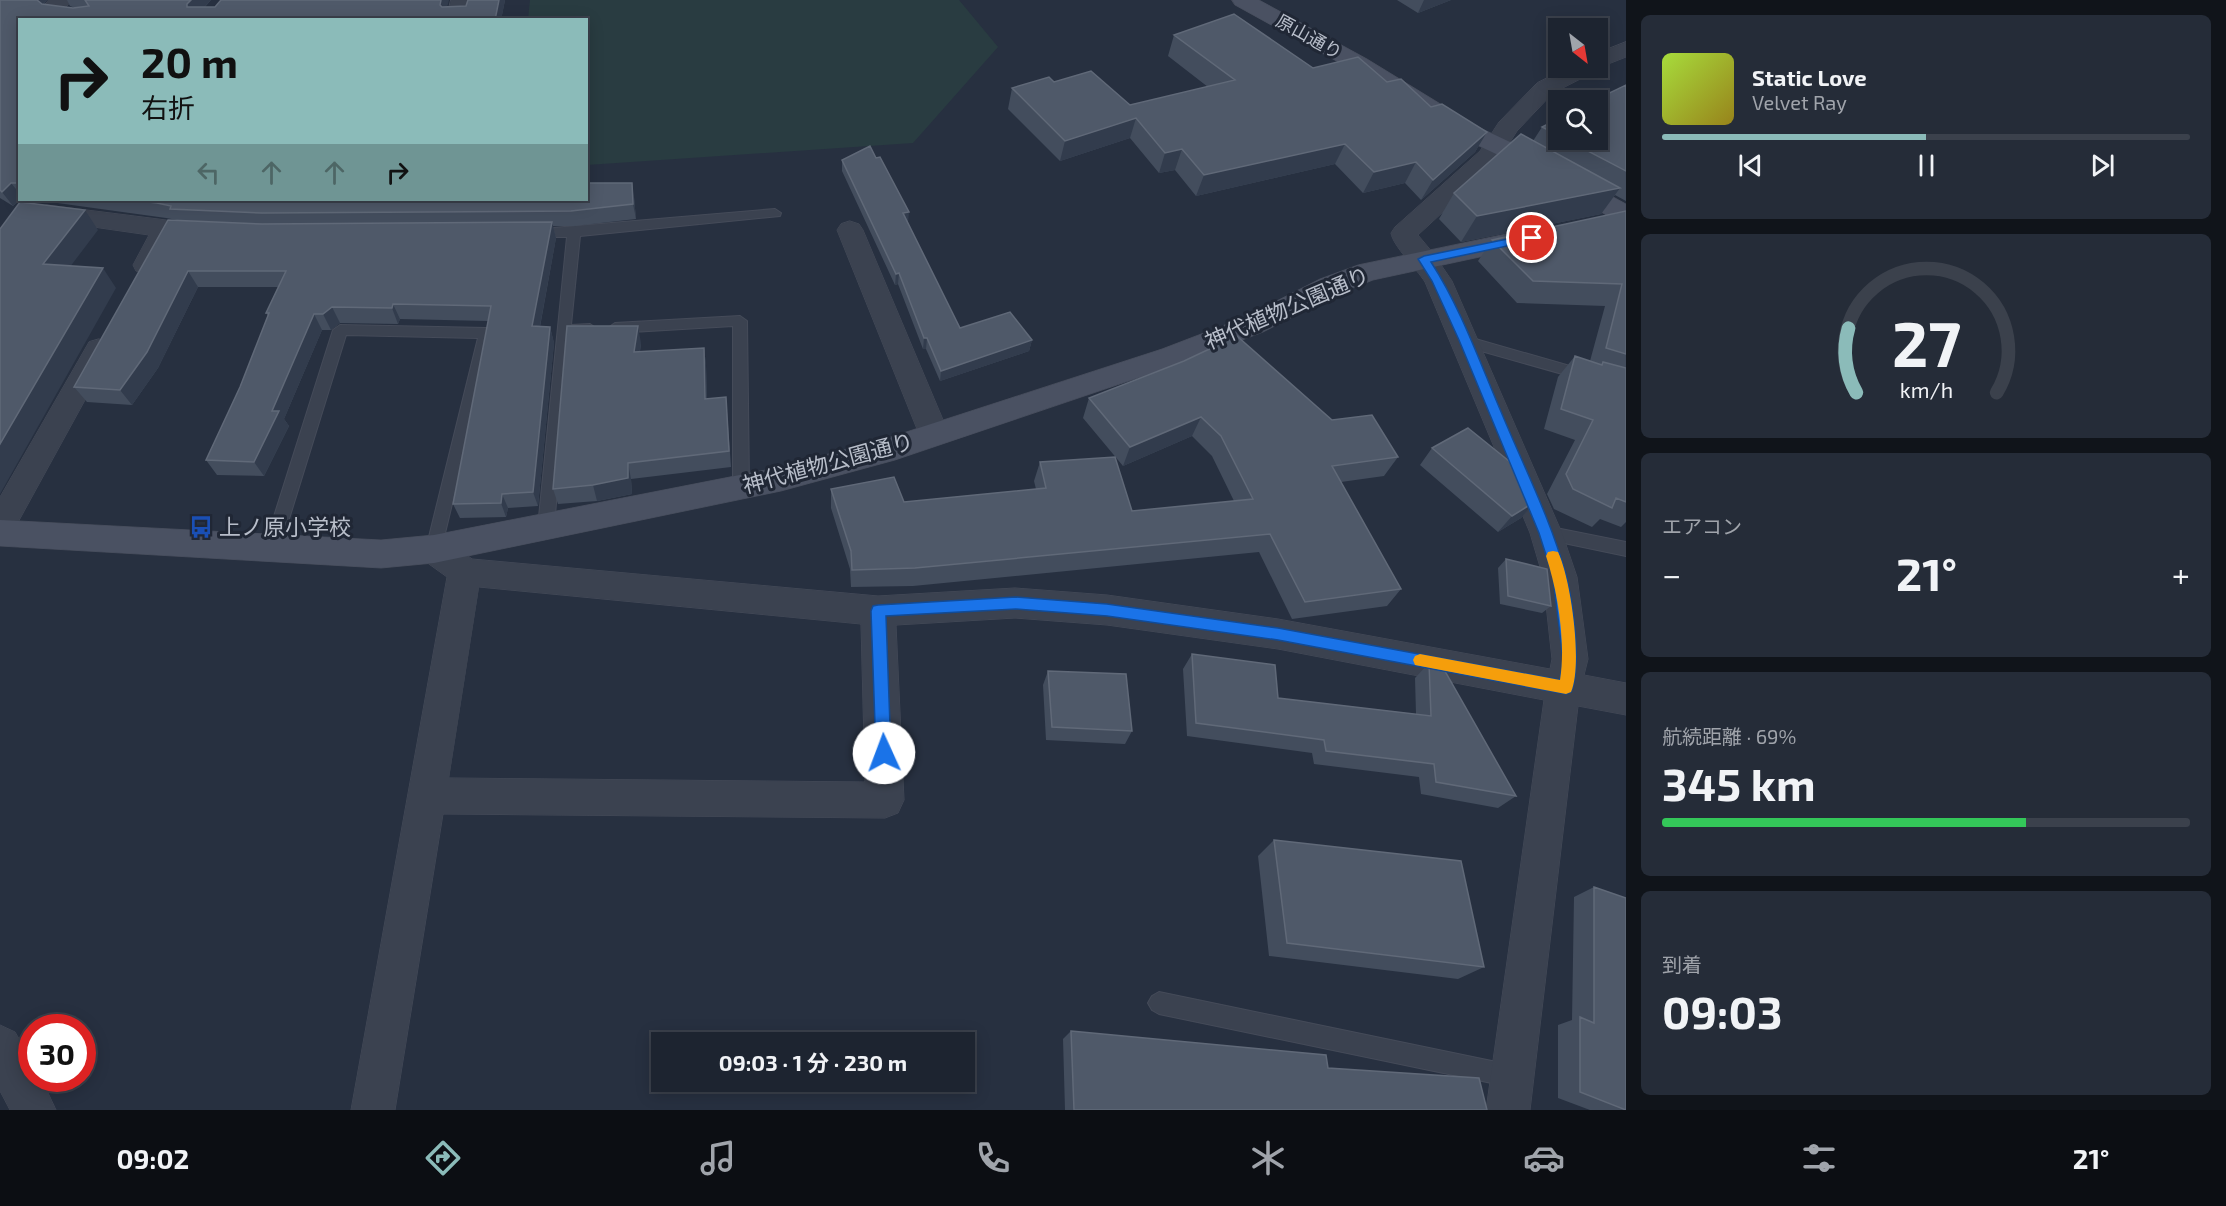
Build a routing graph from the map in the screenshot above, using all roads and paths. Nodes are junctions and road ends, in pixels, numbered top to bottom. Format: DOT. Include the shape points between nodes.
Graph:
graph roads {
  1 [pos="61,0"];
  2 [pos="462,0"];
  3 [pos="1243,0"];
  4 [pos="78,18"];
  5 [pos="458,18"];
  6 [pos="1626,49"];
  7 [pos="1608,57"];
  8 [pos="1564,78"];
  9 [pos="1496,146"];
  10 [pos="28,209"];
  11 [pos="776,213"];
  12 [pos="1626,218"];
  13 [pos="850,230"];
  14 [pos="574,232"];
  15 [pos="516,233"];
  16 [pos="1424,259"];
  17 [pos="131,290"];
  18 [pos="114,321"];
  19 [pos="562,331"];
  20 [pos="1465,340"];
  21 [pos="1626,387"];
  22 [pos="934,434"];
  23 [pos="741,486"];
  24 [pos="0,526"];
  25 [pos="546,527"];
  26 [pos="0,533"];
  27 [pos="1546,533"];
  28 [pos="272,548"];
  29 [pos="434,549"];
  30 [pos="1626,549"];
  31 [pos="465,572"];
  32 [pos="878,611"];
  33 [pos="1566,687"];
  34 [pos="1626,699"];
  35 [pos="426,796"];
  36 [pos="1159,1003"];
  37 [pos="0,1047"];
  38 [pos="1512,1076"];
  39 [pos="34,1110"];
  40 [pos="373,1110"];
  41 [pos="1508,1110"];
  1 -- 4 [label="street" via="52,9"];
  2 -- 5 [label="street"];
  3 -- 9 [label="street, 原山通り"];
  6 -- 7 [label="street"];
  8 -- 9 [label="street" via="1545,88 1508,127"];
  9 -- 12 [label="street, 原山通り"];
  9 -- 16 [label="street" via="1404,233"];
  10 -- 17 [label="street" via="171,229"];
  11 -- 14 [label="lane"];
  12 -- 16 [label="street, 神代植物公園通り"];
  13 -- 22 [label="street"];
  14 -- 15 [label="lane"];
  14 -- 19 [label="lane"];
  16 -- 20 [label="street"];
  16 -- 22 [label="street, 神代植物公園通り" via="1350,278 1253,326"];
  18 -- 24 [label="street"];
  19 -- 23 [label="lane" via="740,321"];
  19 -- 25 [label="lane"];
  20 -- 21 [label="lane"];
  20 -- 27 [label="street"];
  22 -- 23 [label="street, 神代植物公園通り" via="817,470"];
  23 -- 25 [label="street, 神代植物公園通り"];
  25 -- 29 [label="street, 神代植物公園通り"];
  26 -- 28 [label="street, 神代植物公園通り"];
  27 -- 30 [label="lane"];
  27 -- 33 [label="street" via="1560,577 1570,659"];
  28 -- 29 [label="street, 神代植物公園通り" via="381,554"];
  28 -- 29 [label="lane" via="340,330 486,333"];
  29 -- 31 [label="street"];
  31 -- 32 [label="street"];
  31 -- 35 [label="street"];
  32 -- 33 [label="street" via="1016,603 1107,610 1278,634"];
  32 -- 35 [label="street" via="885,800"];
  33 -- 34 [label="street"];
  33 -- 38 [label="street" via="1558,717"];
  35 -- 40 [label="street"];
  36 -- 38 [label="lane"];
  37 -- 39 [label="street"];
  38 -- 41 [label="street"];
}
